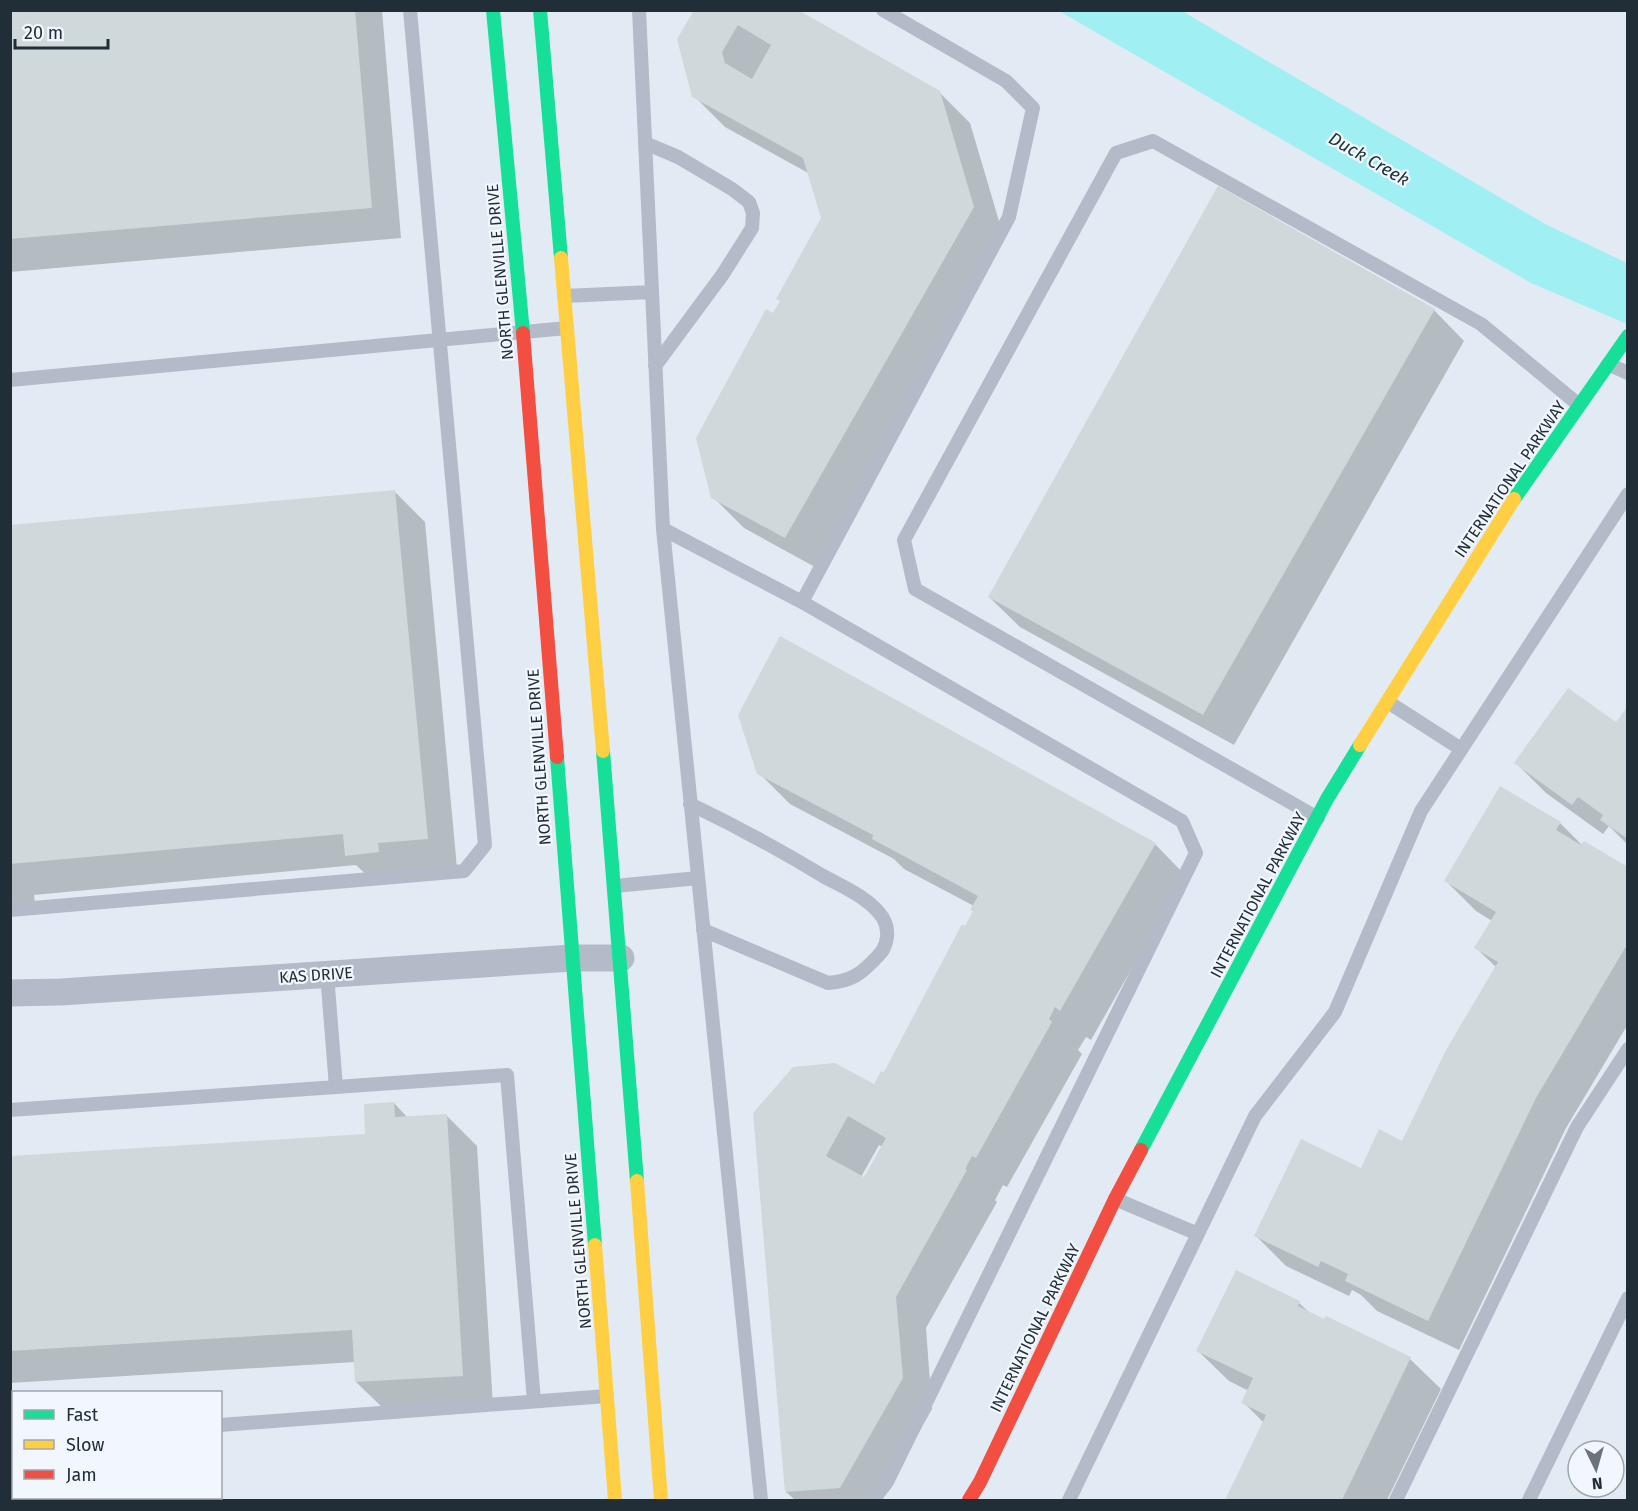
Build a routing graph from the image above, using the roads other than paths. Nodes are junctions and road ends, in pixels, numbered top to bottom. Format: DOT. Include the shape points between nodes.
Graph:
graph roads {
  1 [pos="410,10"];
  2 [pos="493,10"];
  3 [pos="540,10"];
  4 [pos="639,10"];
  5 [pos="883,10"];
  6 [pos="645,143"];
  7 [pos="652,292"];
  8 [pos="564,296"];
  9 [pos="567,328"];
  10 [pos="523,332"];
  11 [pos="1628,336"];
  12 [pos="438,339"];
  13 [pos="1608,364"];
  14 [pos="655,366"];
  15 [pos="1628,373"];
  16 [pos="10,380"];
  17 [pos="1579,405"];
  18 [pos="1628,494"];
  19 [pos="663,529"];
  20 [pos="802,602"];
  21 [pos="1388,702"];
  22 [pos="1461,749"];
  23 [pos="690,804"];
  24 [pos="1318,818"];
  25 [pos="698,878"];
  26 [pos="615,886"];
  27 [pos="10,909"];
  28 [pos="703,930"];
  29 [pos="572,958"];
  30 [pos="621,958"];
  31 [pos="327,974"];
  32 [pos="10,993"];
  33 [pos="1628,1049"];
  34 [pos="336,1087"];
  35 [pos="10,1110"];
  36 [pos="1115,1199"];
  37 [pos="1198,1234"];
  38 [pos="1626,1305"];
  39 [pos="607,1396"];
  40 [pos="534,1401"];
  41 [pos="222,1425"];
  42 [pos="615,1500"];
  43 [pos="661,1500"];
  44 [pos="761,1500"];
  45 [pos="873,1500"];
  46 [pos="969,1500"];
  47 [pos="1070,1500"];
  48 [pos="1396,1500"];
  49 [pos="1527,1500"];
  1 -- 12 [label="lane"];
  2 -- 10 [label="street, NORTH GLENVILLE DRIVE"];
  3 -- 8 [label="street"];
  4 -- 6 [label="lane"];
  5 -- 20 [label="lane" via="1006,81 1033,108 1009,217"];
  6 -- 7 [label="lane"];
  6 -- 14 [label="lane" via="678,157 732,189 749,202 753,213 752,228 723,274"];
  7 -- 8 [label="lane"];
  7 -- 14 [label="lane"];
  8 -- 9 [label="street"];
  9 -- 10 [label="lane"];
  9 -- 26 [label="street"];
  10 -- 12 [label="lane"];
  10 -- 29 [label="street, NORTH GLENVILLE DRIVE"];
  11 -- 13 [label="street, INTERNATIONAL PARKWAY"];
  12 -- 16 [label="lane"];
  12 -- 27 [label="lane" via="485,845 464,871"];
  13 -- 15 [label="lane"];
  13 -- 17 [label="street, INTERNATIONAL PARKWAY"];
  14 -- 19 [label="lane"];
  17 -- 21 [label="street, INTERNATIONAL PARKWAY" via="1505,512"];
  17 -- 24 [label="lane" via="1481,324 1153,141 1116,153 904,540 915,589"];
  18 -- 22 [label="lane"];
  19 -- 20 [label="lane"];
  19 -- 23 [label="lane"];
  20 -- 45 [label="lane" via="1182,821 1196,853 887,1482"];
  21 -- 22 [label="lane"];
  21 -- 24 [label="street, INTERNATIONAL PARKWAY"];
  22 -- 37 [label="lane" via="1421,811 1335,1012 1255,1116"];
  23 -- 25 [label="lane"];
  23 -- 28 [label="lane" via="743,829 864,899 883,918 888,933 884,950 866,968 846,981 828,983"];
  24 -- 36 [label="street, INTERNATIONAL PARKWAY"];
  25 -- 26 [label="lane"];
  25 -- 28 [label="lane"];
  26 -- 30 [label="street"];
  28 -- 44 [label="lane"];
  29 -- 30 [label="street, KAS DRIVE"];
  29 -- 31 [label="street, KAS DRIVE"];
  29 -- 39 [label="street, NORTH GLENVILLE DRIVE"];
  30 -- 43 [label="street"];
  31 -- 32 [label="street, KAS DRIVE"];
  31 -- 34 [label="lane"];
  33 -- 48 [label="lane" via="1576,1127"];
  34 -- 35 [label="lane"];
  34 -- 40 [label="lane" via="507,1075"];
  36 -- 37 [label="lane"];
  36 -- 46 [label="street, INTERNATIONAL PARKWAY"];
  37 -- 47 [label="lane"];
  38 -- 49 [label="lane"];
  39 -- 40 [label="lane"];
  39 -- 42 [label="street, NORTH GLENVILLE DRIVE"];
  40 -- 41 [label="lane"];
}
